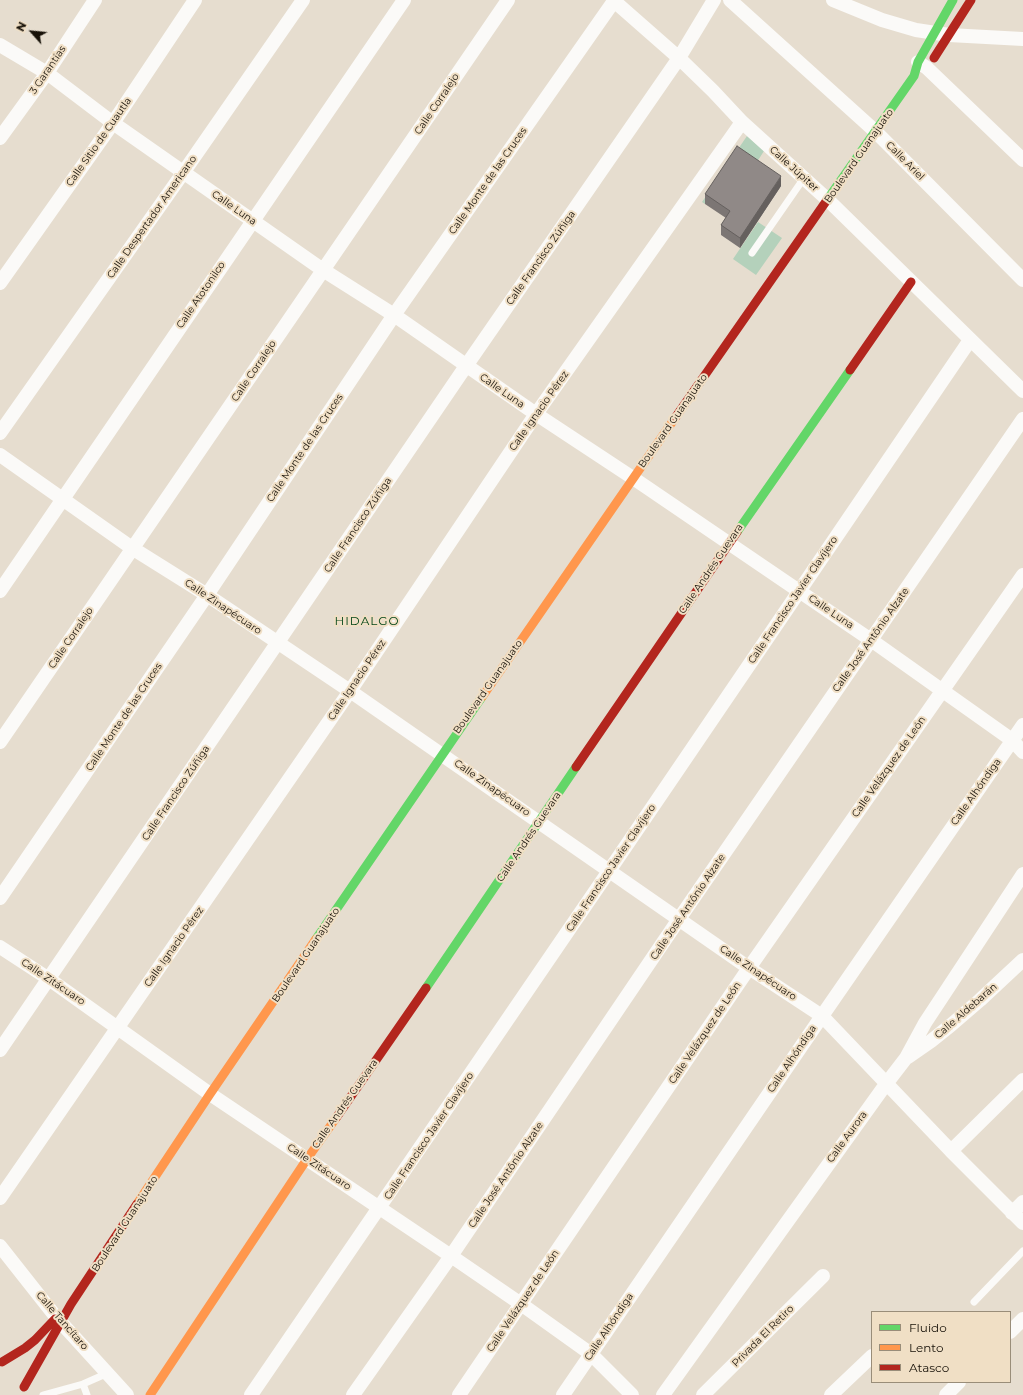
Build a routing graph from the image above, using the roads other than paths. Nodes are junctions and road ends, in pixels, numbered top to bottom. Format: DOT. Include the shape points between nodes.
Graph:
graph roads {
  1 [pos="95,0"];
  2 [pos="195,0"];
  3 [pos="303,0"];
  4 [pos="404,0"];
  5 [pos="508,0"];
  6 [pos="614,0"];
  7 [pos="714,0"];
  8 [pos="730,0"];
  9 [pos="833,0"];
  10 [pos="953,0"];
  11 [pos="971,0"];
  12 [pos="936,29"];
  13 [pos="951,32"];
  14 [pos="1023,39"];
  15 [pos="0,45"];
  16 [pos="679,58"];
  17 [pos="922,65"];
  18 [pos="47,73"];
  19 [pos="742,122"];
  20 [pos="113,123"];
  21 [pos="875,131"];
  22 [pos="0,138"];
  23 [pos="1023,160"];
  24 [pos="183,173"];
  25 [pos="804,178"];
  26 [pos="828,200"];
  27 [pos="252,220"];
  28 [pos="752,253"];
  29 [pos="323,270"];
  30 [pos="1023,280"];
  31 [pos="911,282"];
  32 [pos="0,283"];
  33 [pos="394,315"];
  34 [pos="970,340"];
  35 [pos="466,366"];
  36 [pos="1023,391"];
  37 [pos="536,414"];
  38 [pos="1023,419"];
  39 [pos="0,432"];
  40 [pos="0,455"];
  41 [pos="633,478"];
  42 [pos="64,499"];
  43 [pos="729,543"];
  44 [pos="132,548"];
  45 [pos="1023,575"];
  46 [pos="0,590"];
  47 [pos="800,591"];
  48 [pos="207,595"];
  49 [pos="871,640"];
  50 [pos="278,643"];
  51 [pos="943,690"];
  52 [pos="350,691"];
  53 [pos="1023,725"];
  54 [pos="1012,740"];
  55 [pos="0,742"];
  56 [pos="1023,752"];
  57 [pos="442,754"];
  58 [pos="539,822"];
  59 [pos="609,871"];
  60 [pos="1023,874"];
  61 [pos="0,898"];
  62 [pos="679,919"];
  63 [pos="0,947"];
  64 [pos="1023,960"];
  65 [pos="749,968"];
  66 [pos="49,979"];
  67 [pos="822,1016"];
  68 [pos="118,1027"];
  69 [pos="0,1050"];
  70 [pos="906,1058"];
  71 [pos="1023,1080"];
  72 [pos="886,1084"];
  73 [pos="210,1094"];
  74 [pos="951,1151"];
  75 [pos="307,1159"];
  76 [pos="0,1198"];
  77 [pos="1023,1202"];
  78 [pos="380,1208"];
  79 [pos="1012,1213"];
  80 [pos="1023,1223"];
  81 [pos="0,1246"];
  82 [pos="1023,1252"];
  83 [pos="451,1256"];
  84 [pos="823,1276"];
  85 [pos="974,1302"];
  86 [pos="521,1304"];
  87 [pos="59,1319"];
  88 [pos="1023,1319"];
  89 [pos="1011,1331"];
  90 [pos="591,1354"];
  91 [pos="871,1357"];
  92 [pos="1,1361"];
  93 [pos="9,1368"];
  94 [pos="108,1373"];
  95 [pos="17,1378"];
  96 [pos="958,1383"];
  97 [pos="83,1384"];
  98 [pos="25,1391"];
  99 [pos="43,1395"];
  100 [pos="87,1395"];
  101 [pos="127,1395"];
  102 [pos="150,1395"];
  103 [pos="251,1395"];
  104 [pos="353,1395"];
  105 [pos="459,1395"];
  106 [pos="563,1395"];
  107 [pos="632,1395"];
  108 [pos="663,1395"];
  109 [pos="703,1395"];
  110 [pos="831,1395"];
  111 [pos="946,1395"];
  1 -- 18 [label="street, 3 Garantías"];
  2 -- 20 [label="street, Calle Sitio de Cuautla"];
  3 -- 24 [label="street, Calle Despertador Americano"];
  4 -- 27 [label="street, Calle Atotonilco"];
  5 -- 29 [label="street, Calle Corralejo"];
  6 -- 16 [label="street, Calle Júpiter"];
  6 -- 33 [label="street, Calle Monte de las Cruces"];
  7 -- 16 [label="street, Calle Francisco Zúñiga"];
  8 -- 21 [label="street, Calle Ariel"];
  9 -- 12 [label="street" via="882,20 916,30"];
  10 -- 12 [label="street, Boulevard Guanajuato"];
  11 -- 13 [label="street, Boulevard Guanajuato"];
  12 -- 13 [label="street"];
  12 -- 17 [label="street, Boulevard Guanajuato"];
  13 -- 14 [label="street"];
  13 -- 17 [label="street, Boulevard Guanajuato"];
  15 -- 18 [label="street, Calle Luna"];
  16 -- 19 [label="street, Calle Júpiter"];
  16 -- 35 [label="street, Calle Francisco Zúñiga"];
  17 -- 21 [label="street, Boulevard Guanajuato"];
  17 -- 23 [label="street"];
  18 -- 20 [label="street, Calle Luna"];
  18 -- 22 [label="street, 3 Garantías"];
  19 -- 25 [label="street, Calle Júpiter"];
  19 -- 37 [label="street, Calle Ignacio Pérez"];
  20 -- 24 [label="street, Calle Luna"];
  20 -- 32 [label="street, Calle Sitio de Cuautla"];
  21 -- 26 [label="street, Boulevard Guanajuato"];
  21 -- 30 [label="street, Calle Ariel"];
  24 -- 27 [label="street, Calle Luna"];
  24 -- 39 [label="street, Calle Despertador Americano"];
  25 -- 26 [label="street, Calle Júpiter"];
  25 -- 28 [label="lane"];
  26 -- 31 [label="street, Calle Júpiter"];
  26 -- 41 [label="street, Boulevard Guanajuato"];
  27 -- 29 [label="street, Calle Luna"];
  27 -- 42 [label="street, Calle Atotonilco"];
  29 -- 33 [label="street, Calle Luna"];
  29 -- 44 [label="street, Calle Corralejo"];
  31 -- 34 [label="street, Calle Júpiter"];
  31 -- 43 [label="street, Calle Andrés Guevara"];
  33 -- 35 [label="street, Calle Luna"];
  33 -- 48 [label="street, Calle Monte de las Cruces"];
  34 -- 36 [label="street, Calle Júpiter"];
  34 -- 47 [label="street, Calle Francisco Javier Clavijero"];
  35 -- 37 [label="street, Calle Luna"];
  35 -- 50 [label="street, Calle Francisco Zúñiga"];
  37 -- 41 [label="street, Calle Luna"];
  37 -- 52 [label="street, Calle Ignacio Pérez"];
  38 -- 49 [label="street, Calle José Antônio Alzate"];
  40 -- 42 [label="street, Calle Zinapécuaro"];
  41 -- 43 [label="street, Calle Luna"];
  41 -- 57 [label="street, Boulevard Guanajuato"];
  42 -- 44 [label="street, Calle Zinapécuaro"];
  42 -- 46 [label="street, Calle Atotonilco"];
  43 -- 47 [label="street, Calle Luna"];
  43 -- 58 [label="street, Calle Andrés Guevara"];
  44 -- 48 [label="street, Calle Zinapécuaro"];
  44 -- 55 [label="street, Calle Corralejo"];
  45 -- 51 [label="street, Calle Velázquez de León"];
  47 -- 49 [label="street, Calle Luna"];
  47 -- 59 [label="street, Calle Francisco Javier Clavijero"];
  48 -- 50 [label="street, Calle Zinapécuaro"];
  48 -- 61 [label="street, Calle Monte de las Cruces"];
  49 -- 51 [label="street, Calle Luna"];
  49 -- 62 [label="street, Calle José Antônio Alzate"];
  50 -- 52 [label="street, Calle Zinapécuaro"];
  50 -- 66 [label="street, Calle Francisco Zúñiga"];
  51 -- 54 [label="street, Calle Luna"];
  51 -- 65 [label="street, Calle Velázquez de León"];
  52 -- 57 [label="street, Calle Zinapécuaro"];
  52 -- 68 [label="street, Calle Ignacio Pérez"];
  53 -- 54 [label="street, Calle Alhóndiga"];
  54 -- 56 [label="street, Calle Luna"];
  54 -- 67 [label="street, Calle Alhóndiga"];
  57 -- 58 [label="street, Calle Zinapécuaro"];
  57 -- 73 [label="street, Boulevard Guanajuato"];
  58 -- 59 [label="street, Calle Zinapécuaro"];
  58 -- 75 [label="street, Calle Andrés Guevara"];
  59 -- 62 [label="street, Calle Zinapécuaro"];
  59 -- 78 [label="street, Calle Francisco Javier Clavijero"];
  60 -- 70 [label="street, Calle Aurora" via="925,1023"];
  62 -- 65 [label="street, Calle Zinapécuaro"];
  62 -- 83 [label="street, Calle José Antônio Alzate"];
  63 -- 66 [label="street, Calle Zitácuaro"];
  64 -- 70 [label="street, Calle Aldebarán" via="963,1015"];
  65 -- 67 [label="street, Calle Zinapécuaro"];
  65 -- 86 [label="street, Calle Velázquez de León"];
  66 -- 68 [label="street, Calle Zitácuaro"];
  66 -- 69 [label="street, Calle Francisco Zúñiga"];
  67 -- 72 [label="street, Calle Zinapécuaro"];
  67 -- 90 [label="street, Calle Alhóndiga"];
  68 -- 73 [label="street, Calle Zitácuaro"];
  68 -- 76 [label="street, Calle Ignacio Pérez"];
  70 -- 72 [label="street, Calle Aurora"];
  71 -- 74 [label="street"];
  72 -- 74 [label="street, Calle Zinapécuaro"];
  72 -- 108 [label="street, Calle Aurora"];
  73 -- 75 [label="street, Calle Zitácuaro"];
  73 -- 87 [label="street, Boulevard Guanajuato"];
  74 -- 79 [label="street, Calle Zinapécuaro"];
  75 -- 78 [label="street, Calle Zitácuaro"];
  75 -- 102 [label="street, Calle Andrés Guevara"];
  77 -- 79 [label="street"];
  78 -- 83 [label="street, Calle Zitácuaro"];
  78 -- 103 [label="street, Calle Francisco Javier Clavijero"];
  79 -- 80 [label="street, Calle Zinapécuaro"];
  81 -- 87 [label="street, Calle Tancítaro"];
  82 -- 85 [label="lane"];
  83 -- 86 [label="street, Calle Zitácuaro"];
  83 -- 104 [label="street, Calle José Antônio Alzate"];
  84 -- 109 [label="street, Privada El Retiro"];
  86 -- 90 [label="street, Calle Zitácuaro"];
  86 -- 105 [label="street, Calle Velázquez de León"];
  87 -- 92 [label="street, Boulevard Guanajuato" via="18,1353"];
  87 -- 94 [label="street, Calle Tancítaro"];
  87 -- 98 [label="street, Boulevard Guanajuato"];
  88 -- 89 [label="street"];
  90 -- 106 [label="street, Calle Alhóndiga"];
  90 -- 107 [label="street, Calle Zitácuaro"];
  91 -- 110 [label="street"];
  92 -- 93 [label="street, Boulevard Guanajuato"];
  94 -- 97 [label="lane"];
  94 -- 101 [label="street, Calle Tancítaro"];
  95 -- 98 [label="street, Boulevard Guanajuato"];
  96 -- 111 [label="street"];
  97 -- 99 [label="lane"];
  97 -- 100 [label="lane"];
}
